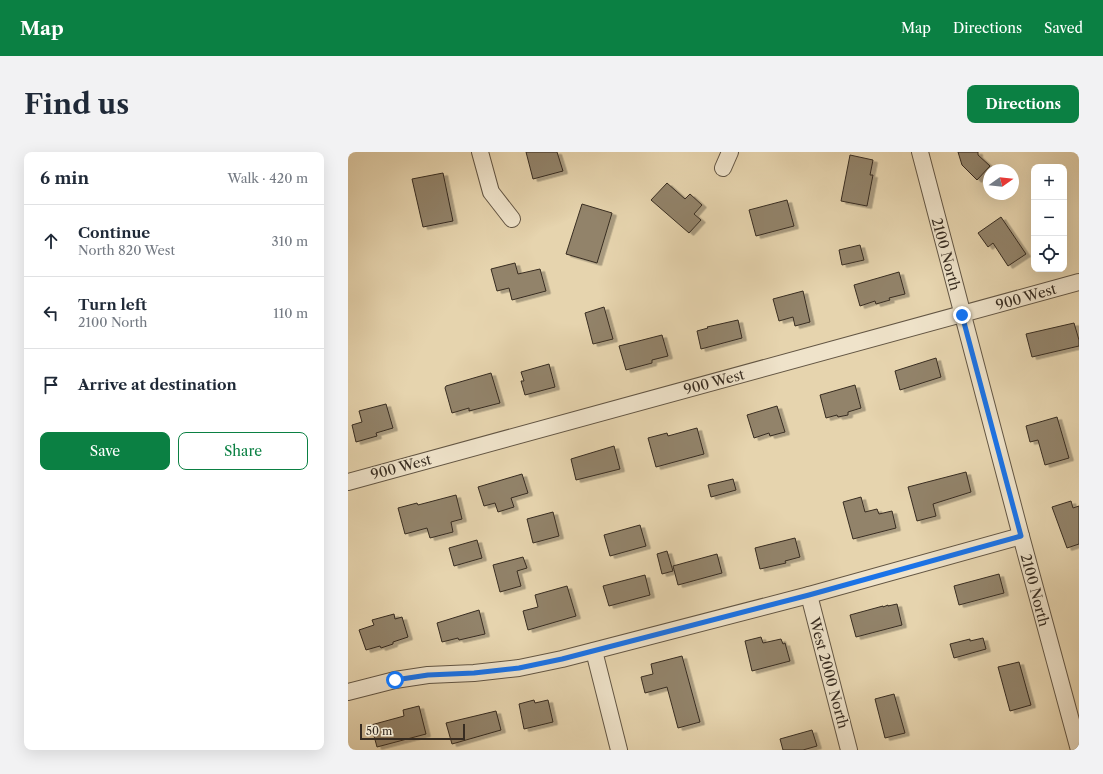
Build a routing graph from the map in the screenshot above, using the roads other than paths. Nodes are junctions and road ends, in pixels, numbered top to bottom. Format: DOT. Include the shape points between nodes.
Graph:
graph roads {
  1 [pos="480,152"];
  2 [pos="730,152"];
  3 [pos="920,152"];
  4 [pos="723,168"];
  5 [pos="512,219"];
  6 [pos="1079,282"];
  7 [pos="962,315"];
  8 [pos="348,482"];
  9 [pos="1021,536"];
  10 [pos="809,595"];
  11 [pos="594,651"];
  12 [pos="348,692"];
  13 [pos="619,750"];
  14 [pos="849,750"];
  15 [pos="1079,750"];
  1 -- 5 [label="street" via="491,192"];
  2 -- 4 [label="street"];
  3 -- 7 [label="street, 2100 North"];
  6 -- 7 [label="street, 900 West"];
  7 -- 8 [label="street, 900 West"];
  7 -- 9 [label="street, 2100 North"];
  9 -- 10 [label="street"];
  9 -- 15 [label="street, 2100 North"];
  10 -- 11 [label="street"];
  10 -- 14 [label="street, West 2000 North"];
  11 -- 12 [label="street" via="519,668 428,675"];
  11 -- 13 [label="street"];
}
